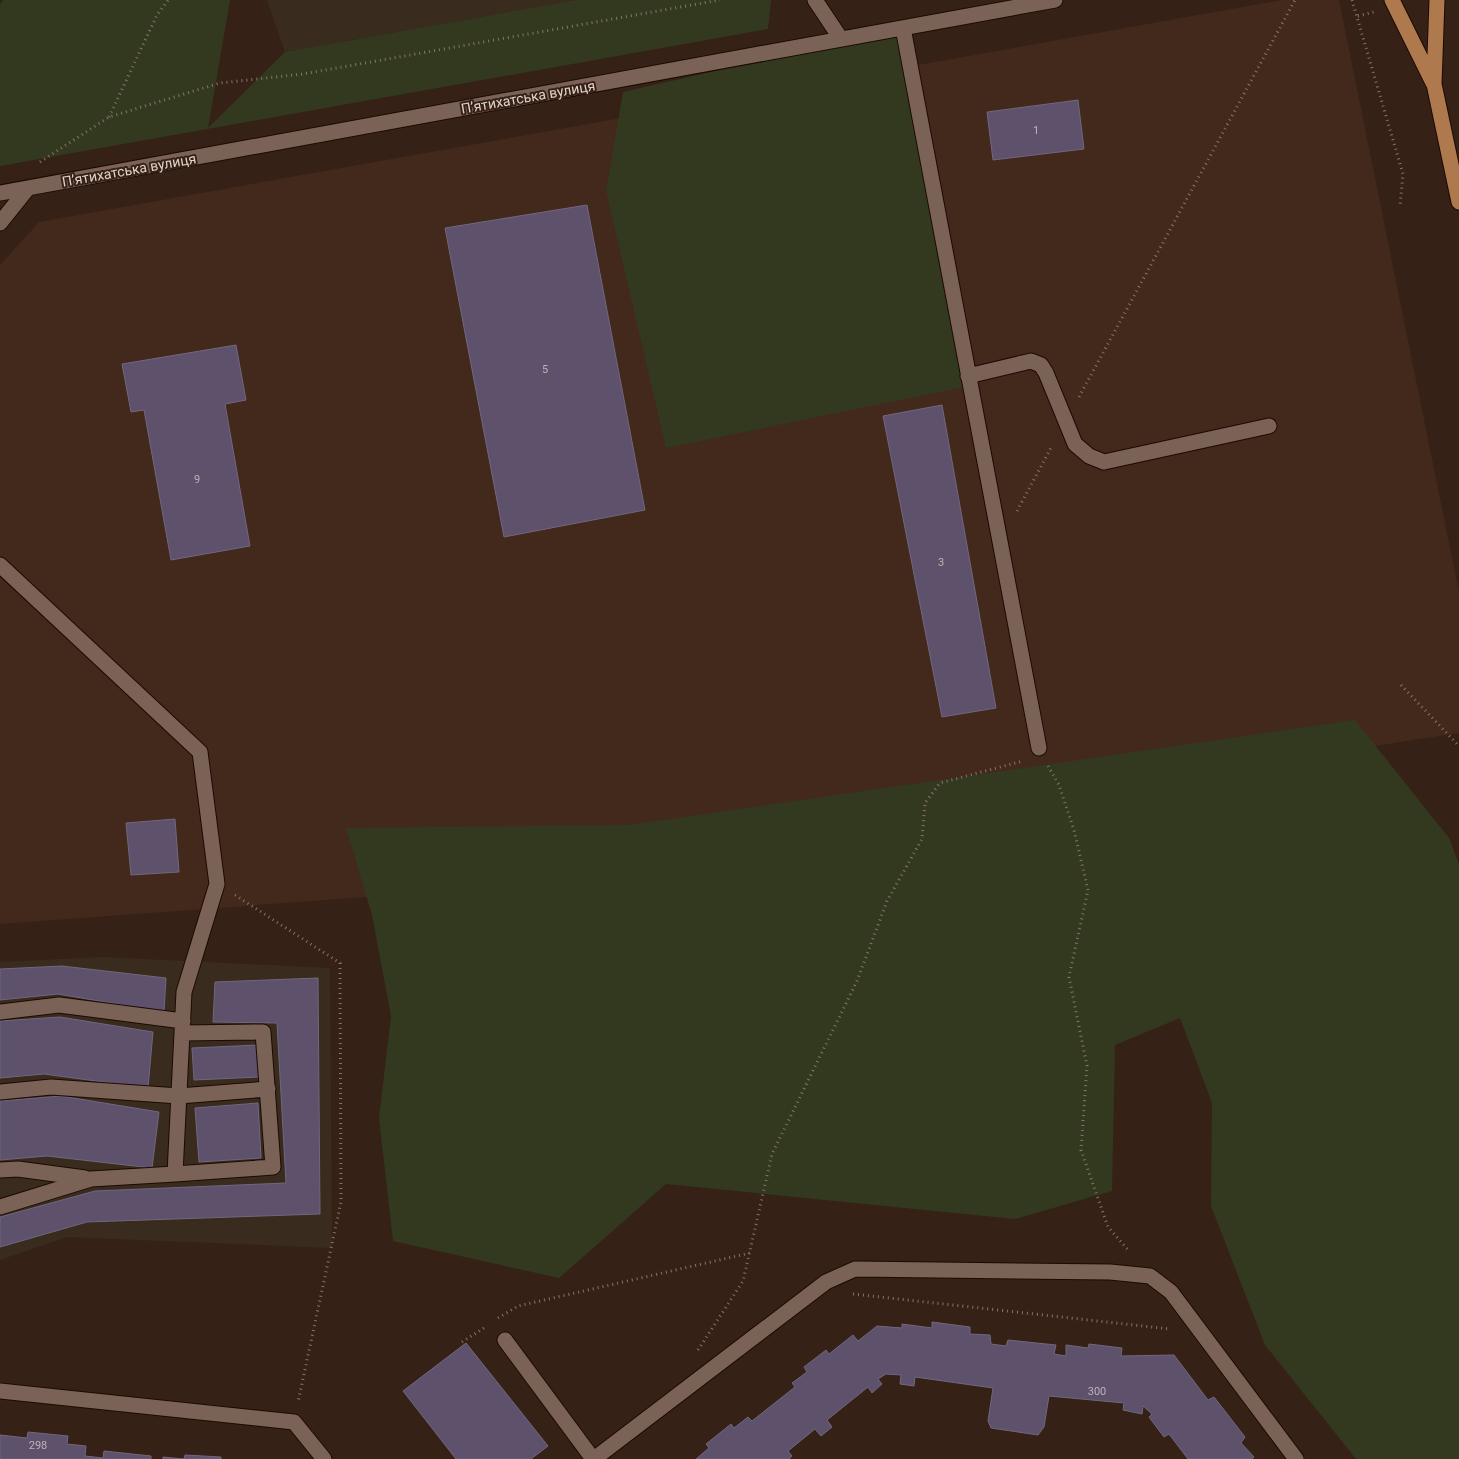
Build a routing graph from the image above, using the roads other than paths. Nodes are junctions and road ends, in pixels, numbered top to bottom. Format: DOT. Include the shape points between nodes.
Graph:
graph roads {
  1 [pos="815,0"];
  2 [pos="1055,0"];
  3 [pos="1392,0"];
  4 [pos="1437,0"];
  5 [pos="903,28"];
  6 [pos="841,39"];
  7 [pos="1434,84"];
  8 [pos="28,188"];
  9 [pos="0,193"];
  10 [pos="1459,202"];
  11 [pos="0,223"];
  12 [pos="968,376"];
  13 [pos="1269,426"];
  14 [pos="0,565"];
  15 [pos="1038,748"];
  16 [pos="0,1012"];
  17 [pos="182,1027"];
  18 [pos="268,1089"];
  19 [pos="0,1092"];
  20 [pos="179,1096"];
  21 [pos="0,1170"];
  22 [pos="175,1174"];
  23 [pos="91,1179"];
  24 [pos="0,1207"];
  25 [pos="505,1340"];
  26 [pos="0,1391"];
  27 [pos="324,1459"];
  28 [pos="593,1459"];
  29 [pos="1296,1459"];
  1 -- 6 [label="street"];
  2 -- 5 [label="street, П’ятихатська вулиця"];
  3 -- 7 [label="main road"];
  4 -- 7 [label="main road"];
  5 -- 6 [label="street, П’ятихатська вулиця"];
  5 -- 12 [label="street"];
  6 -- 8 [label="street, П’ятихатська вулиця"];
  7 -- 10 [label="main road"];
  8 -- 9 [label="street, П’ятихатська вулиця"];
  8 -- 11 [label="street"];
  12 -- 13 [label="street" via="1031,361 1041,365 1075,444 1089,456 1104,462"];
  12 -- 15 [label="street"];
  14 -- 17 [label="street" via="200,752 218,884 184,992"];
  16 -- 17 [label="street" via="58,1005"];
  17 -- 18 [label="street" via="263,1032"];
  17 -- 20 [label="street"];
  18 -- 20 [label="street"];
  18 -- 22 [label="street" via="273,1167"];
  19 -- 20 [label="street" via="51,1087"];
  20 -- 22 [label="street"];
  21 -- 23 [label="street" via="18,1169"];
  22 -- 23 [label="street"];
  23 -- 24 [label="street"];
  25 -- 28 [label="street"];
  26 -- 27 [label="street" via="294,1422"];
  28 -- 29 [label="street" via="826,1282 855,1269 1110,1272 1150,1276 1171,1292"];
}
